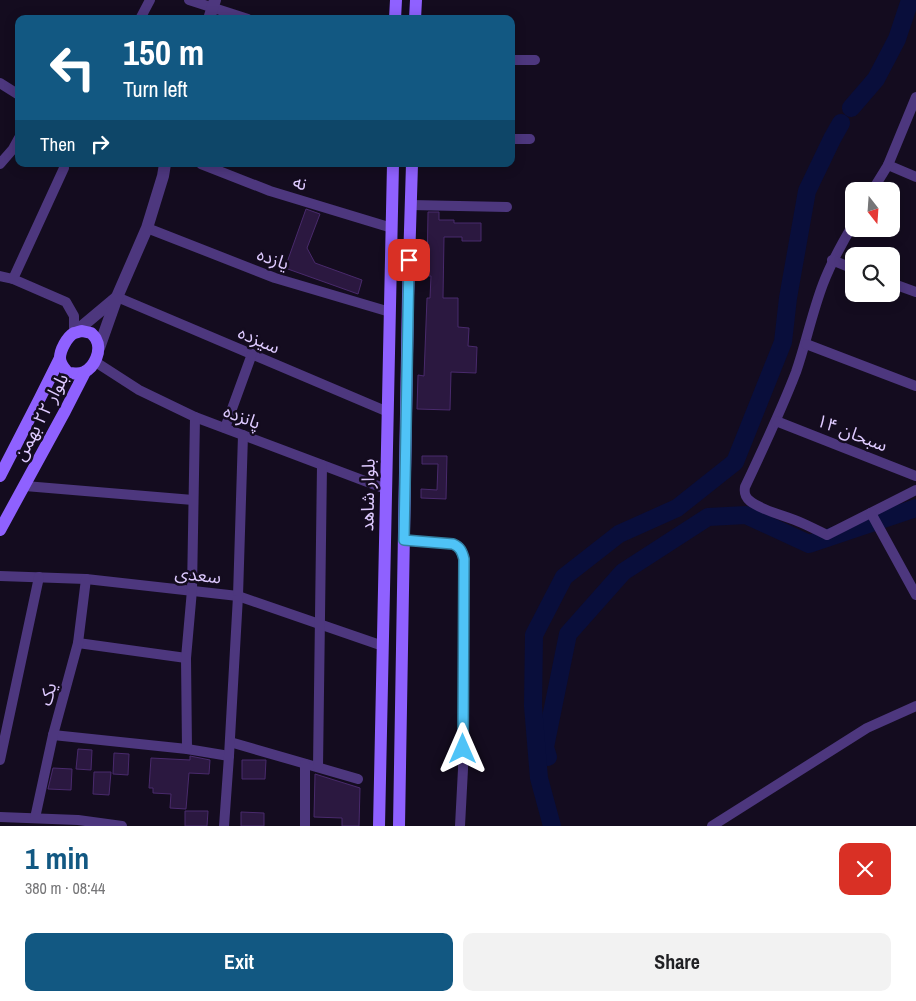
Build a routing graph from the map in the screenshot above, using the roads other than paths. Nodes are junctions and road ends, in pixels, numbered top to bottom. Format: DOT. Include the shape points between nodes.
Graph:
graph roads {
  1 [pos="150,0"];
  2 [pos="189,0"];
  3 [pos="396,0"];
  4 [pos="416,0"];
  5 [pos="212,9"];
  6 [pos="142,15"];
  7 [pos="234,15"];
  8 [pos="395,15"];
  9 [pos="415,15"];
  10 [pos="515,60"];
  11 [pos="535,60"];
  12 [pos="0,83"];
  13 [pos="15,92"];
  14 [pos="916,97"];
  15 [pos="515,138"];
  16 [pos="530,139"];
  17 [pos="15,145"];
  18 [pos="0,164"];
  19 [pos="888,165"];
  20 [pos="164,167"];
  21 [pos="209,167"];
  22 [pos="393,167"];
  23 [pos="412,167"];
  24 [pos="64,168"];
  25 [pos="916,177"];
  26 [pos="878,182"];
  27 [pos="411,205"];
  28 [pos="507,207"];
  29 [pos="147,228"];
  30 [pos="392,228"];
  31 [pos="845,238"];
  32 [pos="832,260"];
  33 [pos="845,265"];
  34 [pos="0,276"];
  35 [pos="13,279"];
  36 [pos="900,286"];
  37 [pos="916,292"];
  38 [pos="117,297"];
  39 [pos="390,312"];
  40 [pos="74,333"];
  41 [pos="806,344"];
  42 [pos="99,348"];
  43 [pos="252,354"];
  44 [pos="60,358"];
  45 [pos="94,361"];
  46 [pos="84,372"];
  47 [pos="916,386"];
  48 [pos="388,412"];
  49 [pos="195,417"];
  50 [pos="776,421"];
  51 [pos="225,428"];
  52 [pos="243,435"];
  53 [pos="387,444"];
  54 [pos="406,444"];
  55 [pos="322,465"];
  56 [pos="0,476"];
  57 [pos="916,476"];
  58 [pos="25,486"];
  59 [pos="386,489"];
  60 [pos="916,490"];
  61 [pos="193,500"];
  62 [pos="871,513"];
  63 [pos="0,530"];
  64 [pos="404,540"];
  65 [pos="0,576"];
  66 [pos="39,577"];
  67 [pos="86,578"];
  68 [pos="192,590"];
  69 [pos="916,595"];
  70 [pos="238,596"];
  71 [pos="320,624"];
  72 [pos="78,643"];
  73 [pos="383,646"];
  74 [pos="186,658"];
  75 [pos="916,706"];
  76 [pos="54,735"];
  77 [pos="230,742"];
  78 [pos="187,749"];
  79 [pos="229,756"];
  80 [pos="0,760"];
  81 [pos="305,764"];
  82 [pos="318,767"];
  83 [pos="358,779"];
  84 [pos="0,817"];
  85 [pos="35,818"];
  86 [pos="77,823"];
  87 [pos="122,826"];
  88 [pos="224,826"];
  89 [pos="305,826"];
  90 [pos="379,826"];
  91 [pos="399,826"];
  92 [pos="460,826"];
  93 [pos="712,826"];
  1 -- 6 [label="street"];
  2 -- 5 [label="street"];
  3 -- 8 [label="main road"];
  4 -- 9 [label="main road"];
  5 -- 7 [label="street"];
  10 -- 11 [label="street"];
  12 -- 13 [label="street"];
  14 -- 19 [label="street"];
  15 -- 16 [label="street"];
  17 -- 18 [label="street"];
  19 -- 25 [label="street"];
  19 -- 26 [label="street"];
  20 -- 29 [label="street"];
  21 -- 30 [label="street, نه" via="270,191"];
  22 -- 30 [label="main road, بلوار شاهد"];
  23 -- 27 [label="main road, بلوار شاهد"];
  24 -- 35 [label="street"];
  27 -- 28 [label="street"];
  27 -- 54 [label="main road, بلوار شاهد"];
  29 -- 38 [label="street"];
  29 -- 39 [label="street, یازده" via="275,278"];
  30 -- 39 [label="main road, بلوار شاهد"];
  31 -- 32 [label="street"];
  32 -- 33 [label="street"];
  32 -- 41 [label="street"];
  34 -- 35 [label="street"];
  35 -- 40 [label="street" via="66,302 74,316"];
  36 -- 37 [label="street"];
  38 -- 40 [label="street"];
  38 -- 42 [label="street"];
  38 -- 43 [label="street, سیزده"];
  39 -- 48 [label="main road, بلوار شاهد"];
  40 -- 42 [label="main road" via="91,333"];
  40 -- 44 [label="main road" via="64,344"];
  41 -- 47 [label="street"];
  41 -- 50 [label="street"];
  42 -- 45 [label="main road"];
  43 -- 48 [label="street, سیزده"];
  43 -- 51 [label="street"];
  44 -- 46 [label="main road" via="68,372"];
  44 -- 56 [label="main road, بلوار ۲۲ بهمن"];
  45 -- 46 [label="main road"];
  45 -- 49 [label="street, پانزده" via="139,390"];
  46 -- 58 [label="main road, بلوار ۲۲ بهمن"];
  48 -- 53 [label="main road, بلوار شاهد"];
  49 -- 51 [label="street, پانزده"];
  49 -- 61 [label="street"];
  50 -- 57 [label="street, سبحان ۱۴"];
  50 -- 62 [label="street" via="745,487 749,501 827,535"];
  51 -- 52 [label="street, پانزده"];
  52 -- 55 [label="street, پانزده"];
  52 -- 70 [label="street"];
  53 -- 54 [label="main road"];
  53 -- 59 [label="main road, بلوار شاهد"];
  54 -- 64 [label="main road, بلوار شاهد"];
  55 -- 59 [label="street, پانزده"];
  55 -- 71 [label="street"];
  58 -- 61 [label="street"];
  58 -- 63 [label="main road, بلوار ۲۲ بهمن"];
  59 -- 73 [label="main road, بلوار شاهد"];
  60 -- 62 [label="street"];
  61 -- 68 [label="street"];
  62 -- 69 [label="street"];
  64 -- 91 [label="main road, بلوار شاهد"];
  64 -- 92 [label="street" via="453,544 459,547 464,559"];
  65 -- 66 [label="street, سعدی"];
  66 -- 67 [label="street, سعدی"];
  66 -- 80 [label="street"];
  67 -- 68 [label="street, سعدی"];
  67 -- 72 [label="street, یک"];
  68 -- 70 [label="street, سعدی"];
  68 -- 74 [label="street"];
  70 -- 71 [label="street, سعدی"];
  70 -- 77 [label="street"];
  71 -- 73 [label="street, سعدی"];
  71 -- 82 [label="street"];
  72 -- 74 [label="street"];
  72 -- 76 [label="street, یک"];
  73 -- 90 [label="main road, بلوار شاهد"];
  74 -- 78 [label="street"];
  75 -- 93 [label="street" via="867,728"];
  76 -- 78 [label="street"];
  76 -- 85 [label="street, یک"];
  77 -- 79 [label="street"];
  77 -- 81 [label="street"];
  78 -- 79 [label="street"];
  79 -- 88 [label="street"];
  81 -- 82 [label="street"];
  81 -- 89 [label="street"];
  82 -- 83 [label="street"];
  84 -- 85 [label="street"];
  85 -- 86 [label="street"];
  86 -- 87 [label="street"];
}
